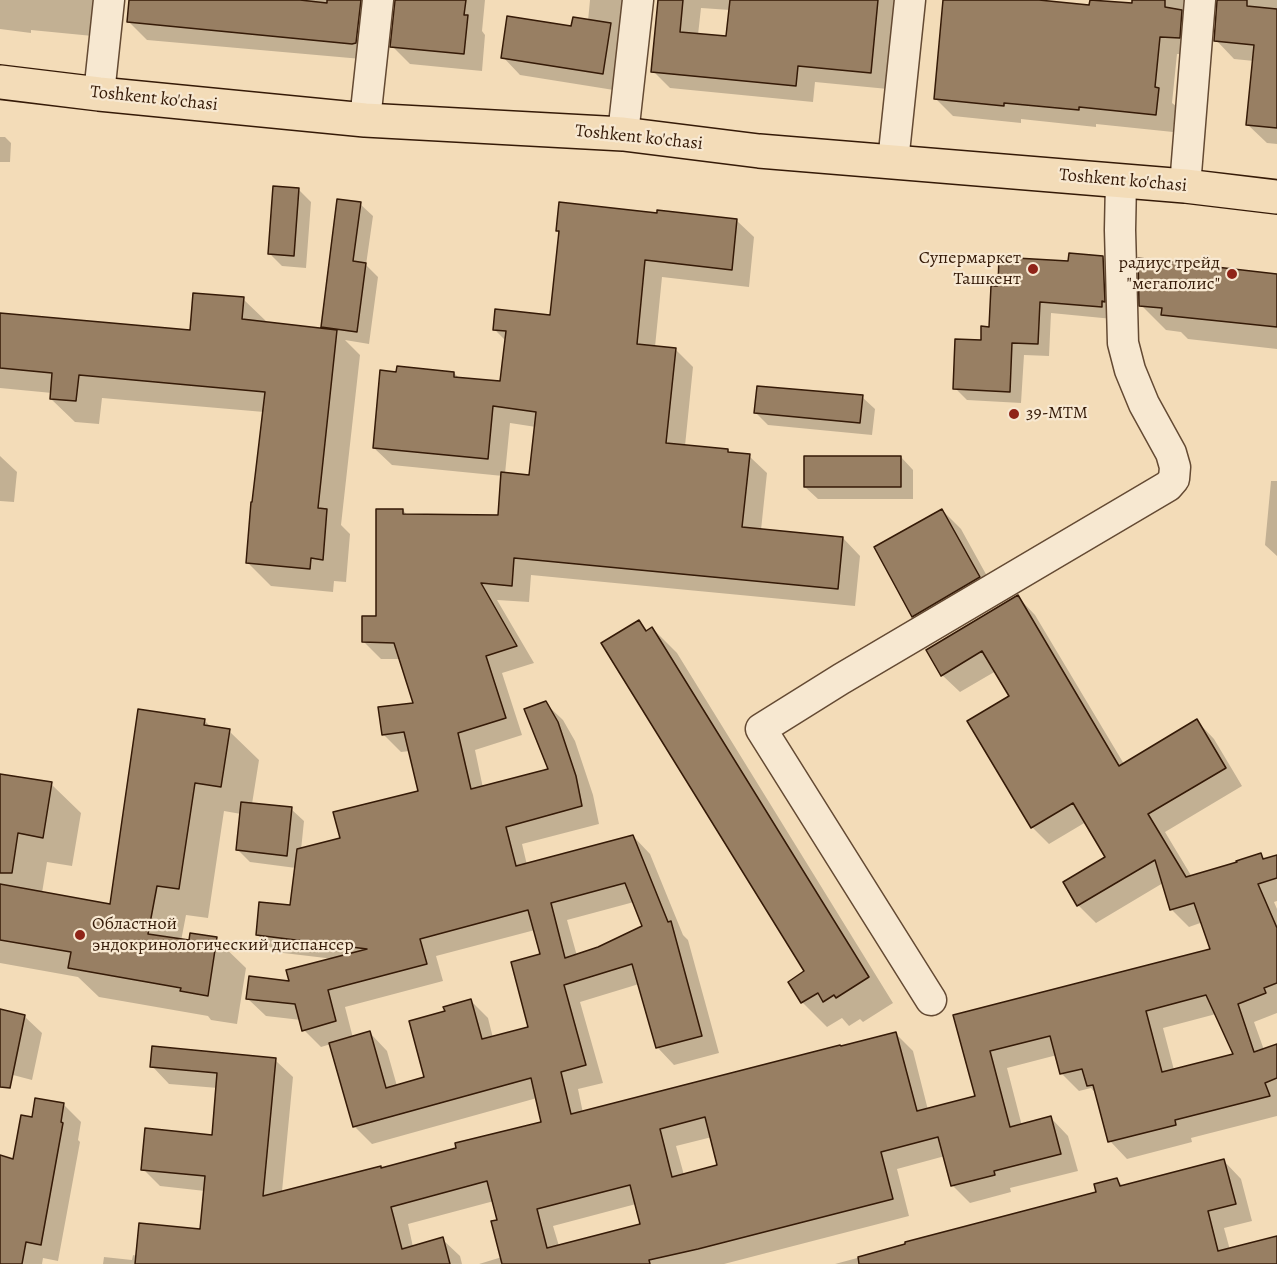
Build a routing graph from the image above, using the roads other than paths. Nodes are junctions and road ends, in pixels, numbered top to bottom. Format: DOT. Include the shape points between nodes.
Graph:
graph roads {
  1 [pos="109,0"];
  2 [pos="378,0"];
  3 [pos="638,0"];
  4 [pos="910,0"];
  5 [pos="1200,0"];
  6 [pos="0,81"];
  7 [pos="99,94"];
  8 [pos="365,120"];
  9 [pos="623,134"];
  10 [pos="893,162"];
  11 [pos="1121,180"];
  12 [pos="1185,186"];
  13 [pos="1277,196"];
  14 [pos="931,1000"];
  1 -- 7 [label="street"];
  2 -- 8 [label="street"];
  3 -- 9 [label="street"];
  4 -- 10 [label="street"];
  5 -- 12 [label="street"];
  6 -- 7 [label="main road, Toshkent ko'chasi"];
  7 -- 8 [label="main road, Toshkent ko'chasi"];
  8 -- 9 [label="main road, Toshkent ko'chasi"];
  9 -- 10 [label="main road, Toshkent ko'chasi"];
  10 -- 11 [label="main road, Toshkent ko'chasi"];
  11 -- 12 [label="main road, Toshkent ko'chasi"];
  11 -- 14 [label="street" via="1123,343 1144,404 1171,453 1174,478 1168,486 761,729"];
  12 -- 13 [label="main road, Toshkent ko'chasi"];
}
